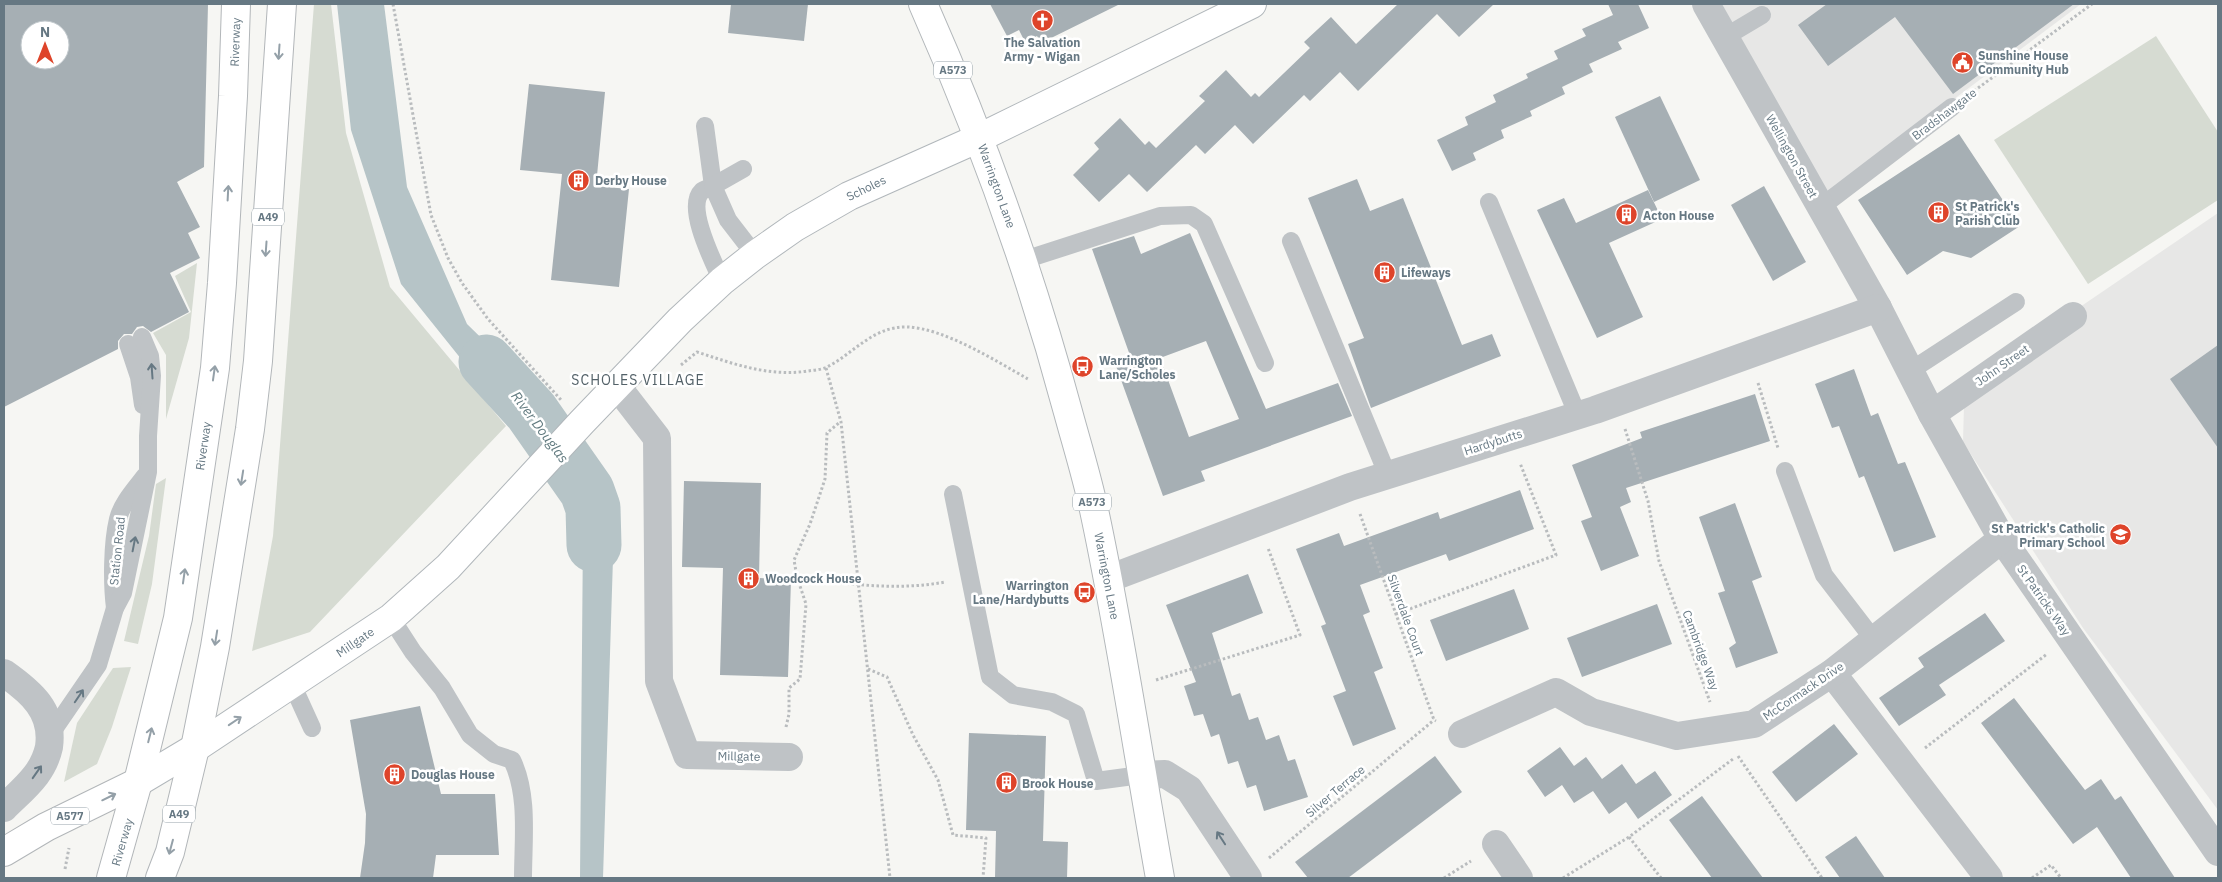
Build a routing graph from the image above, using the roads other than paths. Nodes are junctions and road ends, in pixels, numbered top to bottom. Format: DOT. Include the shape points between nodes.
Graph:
graph roads {
  1 [pos="236,4"];
  2 [pos="282,4"];
  3 [pos="923,4"];
  4 [pos="1252,4"];
  5 [pos="1706,4"];
  6 [pos="1762,14"];
  7 [pos="1725,37"];
  8 [pos="1952,107"];
  9 [pos="705,126"];
  10 [pos="979,138"];
  11 [pos="743,169"];
  12 [pos="713,186"];
  13 [pos="1489,202"];
  14 [pos="1821,207"];
  15 [pos="1291,241"];
  16 [pos="755,255"];
  17 [pos="1024,260"];
  18 [pos="722,281"];
  19 [pos="2016,302"];
  20 [pos="1878,308"];
  21 [pos="2073,316"];
  22 [pos="135,340"];
  23 [pos="1265,363"];
  24 [pos="1910,371"];
  25 [pos="616,385"];
  26 [pos="1932,414"];
  27 [pos="1578,416"];
  28 [pos="543,464"];
  29 [pos="1785,470"];
  30 [pos="1388,476"];
  31 [pos="952,494"];
  32 [pos="2002,539"];
  33 [pos="1108,579"];
  34 [pos="391,618"];
  35 [pos="1874,640"];
  36 [pos="4,673"];
  37 [pos="1832,673"];
  38 [pos="292,684"];
  39 [pos="312,728"];
  40 [pos="1462,734"];
  41 [pos="50,735"];
  42 [pos="195,748"];
  43 [pos="784,757"];
  44 [pos="1141,775"];
  45 [pos="138,782"];
  46 [pos="4,808"];
  47 [pos="1496,844"];
  48 [pos="4,852"];
  49 [pos="2218,852"];
  50 [pos="1248,877"];
  51 [pos="110,878"];
  52 [pos="160,878"];
  53 [pos="523,878"];
  54 [pos="1160,878"];
  55 [pos="1519,878"];
  56 [pos="1989,878"];
  45 -- 1 [label="main road, Riverway, one-way" via="178,618 215,368 233,105"];
  2 -- 42 [label="main road, A49, one-way" via="258,361 250,430"];
  3 -- 10 [label="main road, A573"];
  4 -- 10 [label="main road, Scholes"];
  5 -- 7 [label="street, Wellington Street"];
  6 -- 7 [label="lane"];
  7 -- 14 [label="street, Wellington Street"];
  8 -- 14 [label="lane, Bradshawgate"];
  9 -- 12 [label="lane"];
  10 -- 16 [label="main road, Scholes" via="849,196"];
  10 -- 17 [label="main road, Warrington Lane / A573"];
  11 -- 12 [label="lane"];
  12 -- 16 [label="lane" via="728,220"];
  12 -- 18 [label="lane" via="703,190 697,200 696,211"];
  13 -- 27 [label="lane"];
  14 -- 20 [label="street, Wellington Street"];
  15 -- 30 [label="lane"];
  16 -- 18 [label="main road, Scholes"];
  17 -- 23 [label="lane" via="1160,216 1191,215 1204,224"];
  17 -- 33 [label="main road, Warrington Lane / A573" via="1086,478"];
  18 -- 25 [label="main road, Scholes"];
  19 -- 24 [label="lane"];
  20 -- 24 [label="street, St Patricks Way"];
  20 -- 27 [label="street, Hardybutts"];
  21 -- 26 [label="street, John Street"];
  41 -- 22 [label="lane, Station Road, one-way" via="98,665 115,608 123,593 148,472 152,376 150,356"];
  24 -- 26 [label="street, St Patricks Way"];
  25 -- 28 [label="main road, Scholes"];
  25 -- 43 [label="street, Millgate" via="657,438 659,681 687,755"];
  26 -- 32 [label="street, St Patricks Way"];
  27 -- 30 [label="street, Hardybutts"];
  28 -- 34 [label="main road, Millgate" via="448,567"];
  29 -- 35 [label="lane" via="1824,575"];
  30 -- 33 [label="street, Hardybutts" via="1350,487"];
  31 -- 44 [label="lane" via="990,677 1013,695 1052,702 1076,714 1096,781"];
  32 -- 35 [label="street, McCormack Drive"];
  32 -- 49 [label="street, St Patricks Way"];
  33 -- 44 [label="main road, Warrington Lane / A573"];
  34 -- 38 [label="main road, Millgate"];
  34 -- 53 [label="lane" via="442,688 470,735 494,754 512,760 521,785"];
  35 -- 37 [label="street, McCormack Drive"];
  36 -- 41 [label="street" via="38,702 49,722"];
  37 -- 40 [label="street, McCormack Drive" via="1754,724 1677,736 1591,712 1556,692"];
  37 -- 56 [label="street"];
  38 -- 39 [label="lane"];
  42 -- 38 [label="main road, Millgate, one-way"];
  46 -- 41 [label="street, one-way" via="38,774 47,754"];
  42 -- 45 [label="main road, Millgate"];
  42 -- 52 [label="main road, A49, one-way" via="170,852"];
  50 -- 44 [label="street, one-way" via="1189,788 1165,774"];
  44 -- 54 [label="main road, Warrington Lane / A573"];
  48 -- 45 [label="main road, A577, one-way"];
  45 -- 51 [label="main road, Riverway"];
  47 -- 55 [label="street"];
}
